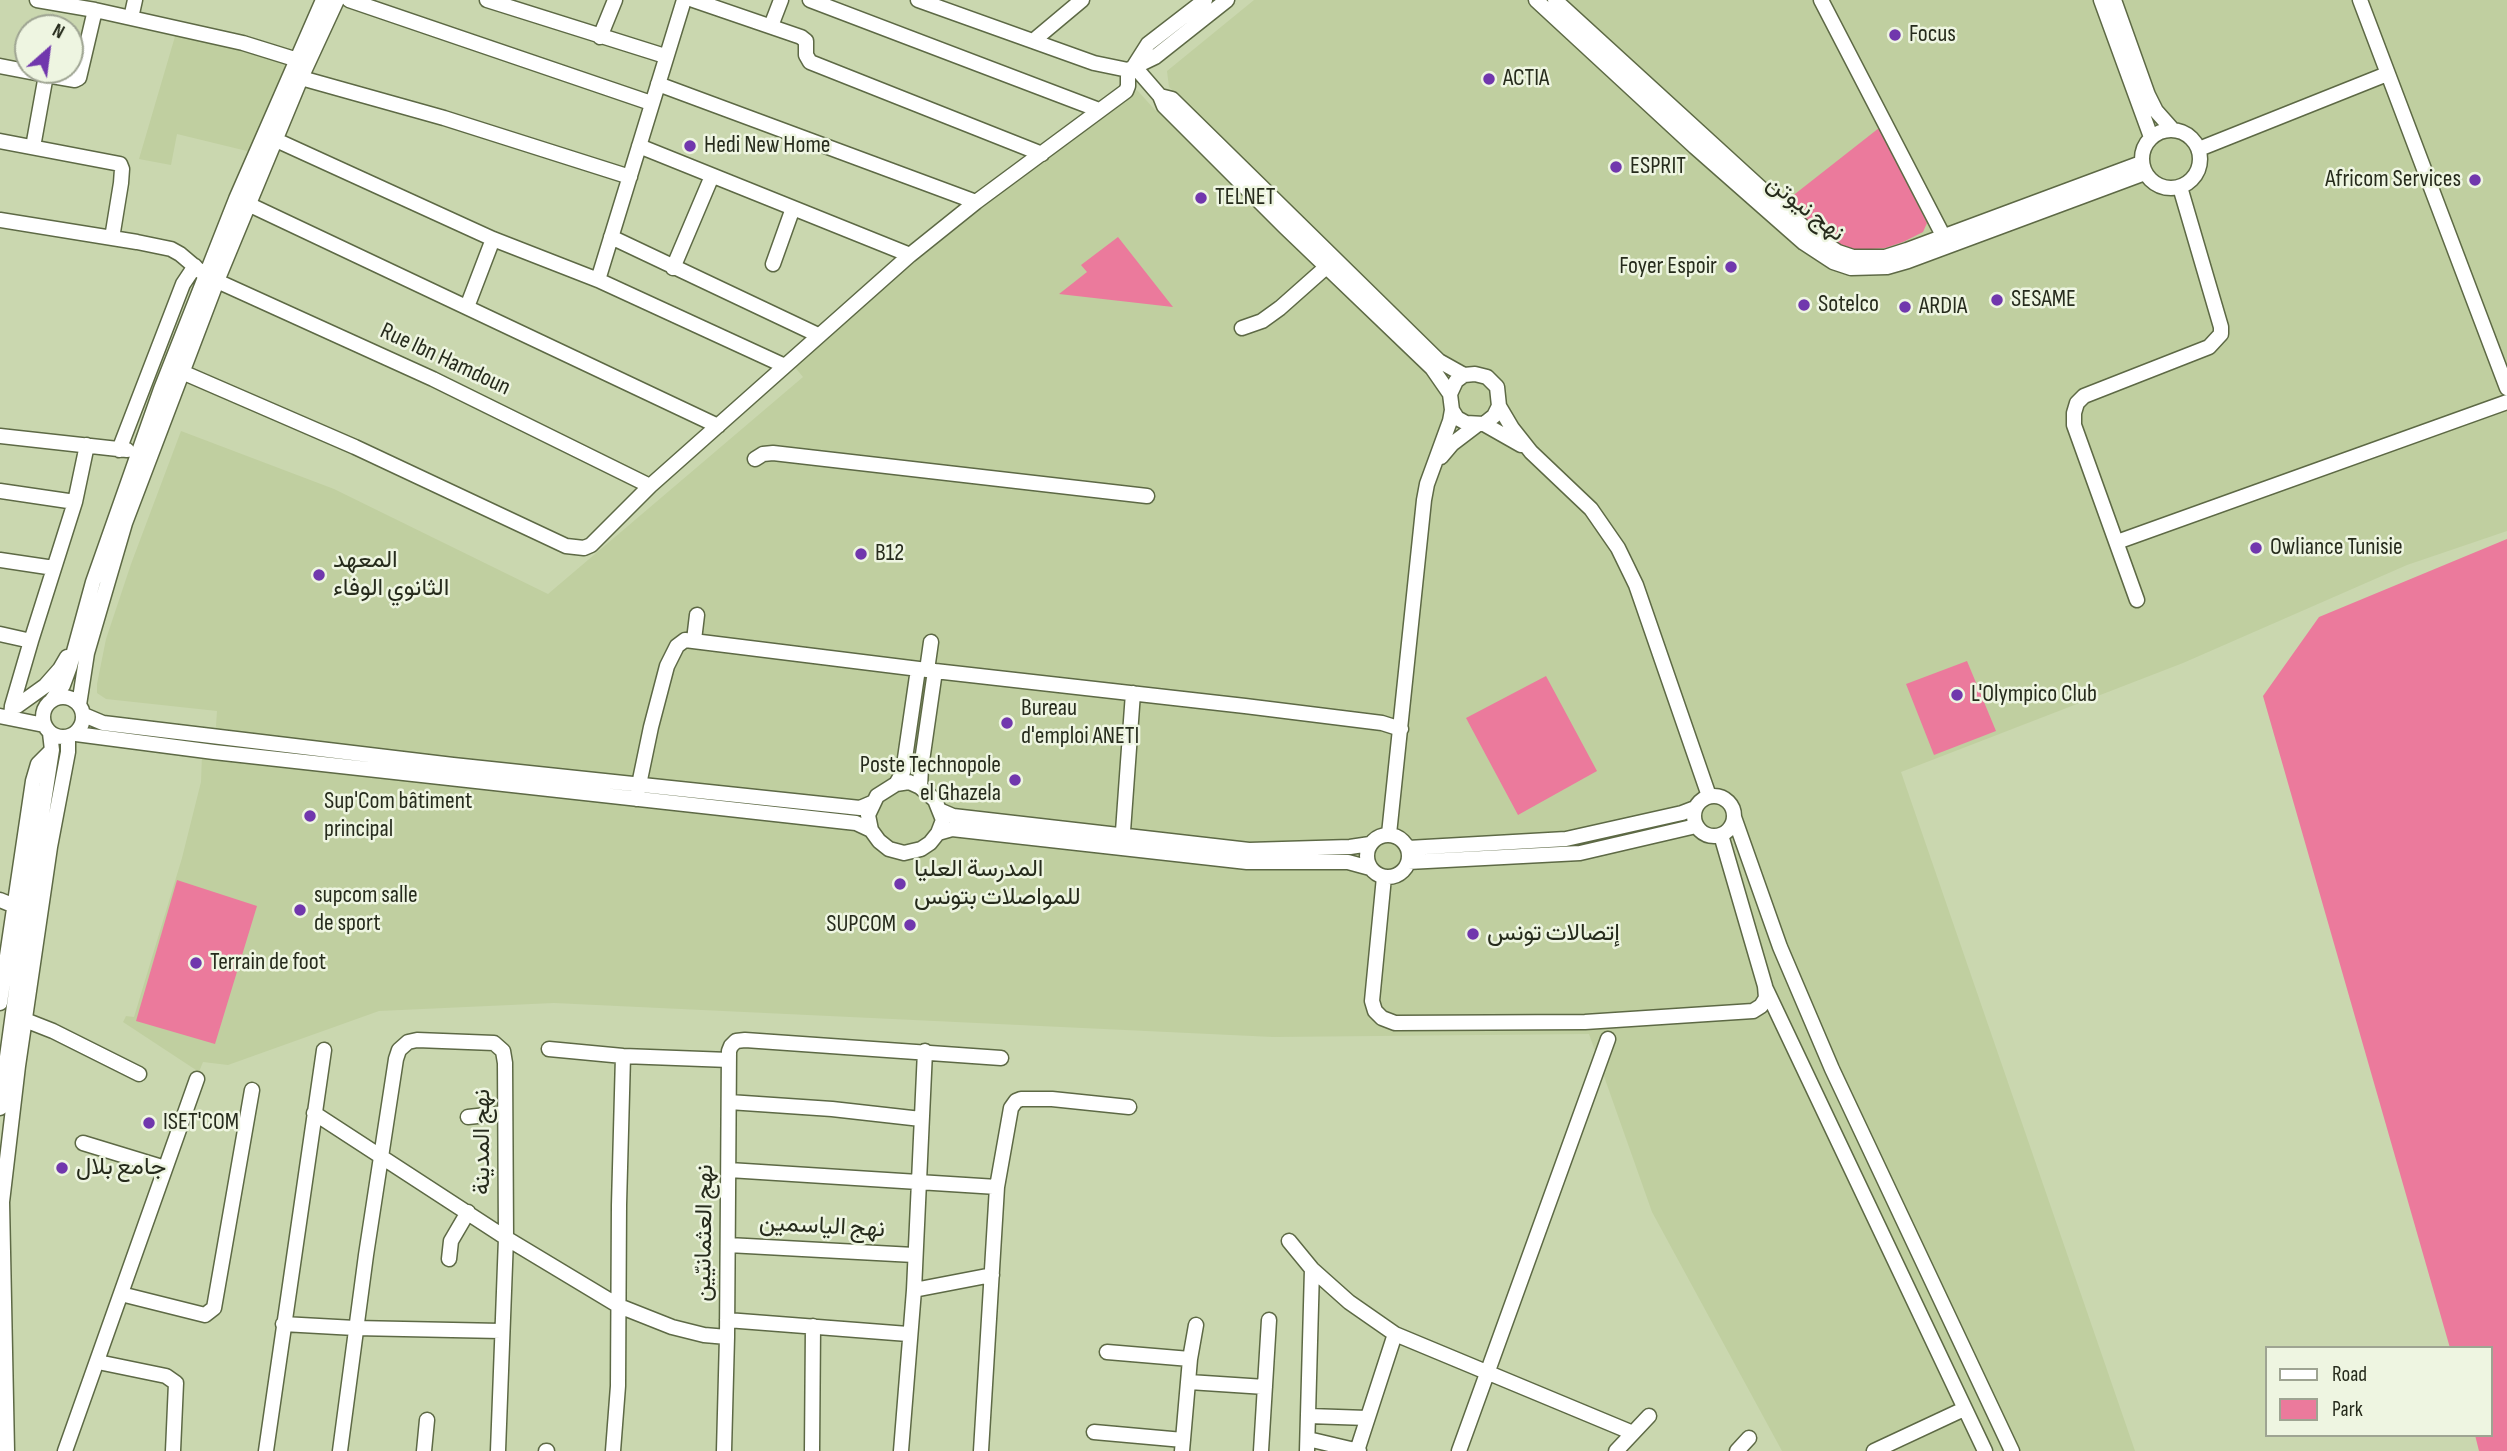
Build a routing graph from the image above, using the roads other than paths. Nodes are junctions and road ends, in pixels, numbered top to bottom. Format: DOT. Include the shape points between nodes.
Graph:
graph roads {
  1 [pos="40,0"];
  2 [pos="135,0"];
  3 [pos="323,0"];
  4 [pos="337,0"];
  5 [pos="349,0"];
  6 [pos="487,0"];
  7 [pos="615,0"];
  8 [pos="684,0"];
  9 [pos="693,0"];
  10 [pos="781,0"];
  11 [pos="810,0"];
  12 [pos="918,0"];
  13 [pos="948,0"];
  14 [pos="1082,0"];
  15 [pos="1205,0"];
  16 [pos="1227,0"];
  17 [pos="1535,0"];
  18 [pos="1555,0"];
  19 [pos="1821,0"];
  20 [pos="2101,0"];
  21 [pos="2114,0"];
  22 [pos="2360,0"];
  23 [pos="1063,6"];
  24 [pos="95,10"];
  25 [pos="956,14"];
  26 [pos="131,18"];
  27 [pos="771,26"];
  28 [pos="600,37"];
  29 [pos="1033,40"];
  30 [pos="665,56"];
  31 [pos="84,57"];
  32 [pos="301,61"];
  33 [pos="1131,68"];
  34 [pos="2386,74"];
  35 [pos="295,76"];
  36 [pos="658,83"];
  37 [pos="44,84"];
  38 [pos="651,103"];
  39 [pos="1100,110"];
  40 [pos="2172,129"];
  41 [pos="2151,137"];
  42 [pos="276,140"];
  43 [pos="0,141"];
  44 [pos="639,146"];
  45 [pos="33,147"];
  46 [pos="2199,149"];
  47 [pos="1042,154"];
  48 [pos="2143,168"];
  49 [pos="712,176"];
  50 [pos="630,177"];
  51 [pos="2180,187"];
  52 [pos="976,202"];
  53 [pos="250,205"];
  54 [pos="793,208"];
  55 [pos="0,220"];
  56 [pos="611,237"];
  57 [pos="112,238"];
  58 [pos="493,239"];
  59 [pos="1946,241"];
  60 [pos="910,255"];
  61 [pos="1331,263"];
  62 [pos="1859,263"];
  63 [pos="773,264"];
  64 [pos="673,268"];
  65 [pos="206,274"];
  66 [pos="598,280"];
  67 [pos="467,307"];
  68 [pos="1242,328"];
  69 [pos="818,335"];
  70 [pos="785,366"];
  71 [pos="182,372"];
  72 [pos="1464,375"];
  73 [pos="2507,388"];
  74 [pos="1450,394"];
  75 [pos="2507,402"];
  76 [pos="1499,406"];
  77 [pos="1452,410"];
  78 [pos="1480,424"];
  79 [pos="718,426"];
  80 [pos="0,436"];
  81 [pos="142,443"];
  82 [pos="87,445"];
  83 [pos="119,450"];
  84 [pos="1531,452"];
  85 [pos="755,459"];
  86 [pos="1438,461"];
  87 [pos="650,486"];
  88 [pos="0,491"];
  89 [pos="1147,496"];
  90 [pos="75,502"];
  91 [pos="2118,542"];
  92 [pos="0,560"];
  93 [pos="54,568"];
  94 [pos="2137,600"];
  95 [pos="697,615"];
  96 [pos="0,635"];
  97 [pos="77,637"];
  98 [pos="31,640"];
  99 [pos="694,640"];
  100 [pos="930,642"];
  101 [pos="927,670"];
  102 [pos="1133,693"];
  103 [pos="49,703"];
  104 [pos="8,710"];
  105 [pos="81,710"];
  106 [pos="47,729"];
  107 [pos="1401,729"];
  108 [pos="72,736"];
  109 [pos="639,783"];
  110 [pos="897,784"];
  111 [pos="920,787"];
  112 [pos="1709,796"];
  113 [pos="636,799"];
  114 [pos="874,802"];
  115 [pos="1695,808"];
  116 [pos="939,810"];
  117 [pos="1734,817"];
  118 [pos="1696,826"];
  119 [pos="871,830"];
  120 [pos="938,833"];
  121 [pos="1389,834"];
  122 [pos="1721,835"];
  123 [pos="1122,843"];
  124 [pos="1370,844"];
  125 [pos="1408,855"];
  126 [pos="1370,868"];
  127 [pos="1384,877"];
  128 [pos="0,900"];
  129 [pos="16,911"];
  130 [pos="2,972"];
  131 [pos="1765,986"];
  132 [pos="0,1003"];
  133 [pos="25,1020"];
  134 [pos="1608,1039"];
  135 [pos="549,1049"];
  136 [pos="324,1050"];
  137 [pos="925,1051"];
  138 [pos="623,1056"];
  139 [pos="1000,1058"];
  140 [pos="729,1060"];
  141 [pos="139,1074"];
  142 [pos="197,1079"];
  143 [pos="252,1090"];
  144 [pos="729,1102"];
  145 [pos="1129,1107"];
  146 [pos="0,1108"];
  147 [pos="314,1113"];
  148 [pos="505,1113"];
  149 [pos="468,1117"];
  150 [pos="920,1119"];
  151 [pos="83,1143"];
  152 [pos="380,1156"];
  153 [pos="165,1168"];
  154 [pos="729,1170"];
  155 [pos="918,1183"];
  156 [pos="997,1187"];
  157 [pos="468,1212"];
  158 [pos="506,1238"];
  159 [pos="1289,1241"];
  160 [pos="728,1245"];
  161 [pos="914,1255"];
  162 [pos="449,1259"];
  163 [pos="1312,1269"];
  164 [pos="992,1275"];
  165 [pos="914,1290"];
  166 [pos="121,1294"];
  167 [pos="619,1306"];
  168 [pos="727,1320"];
  169 [pos="1269,1320"];
  170 [pos="284,1324"];
  171 [pos="1196,1325"];
  172 [pos="813,1326"];
  173 [pos="355,1328"];
  174 [pos="501,1331"];
  175 [pos="908,1334"];
  176 [pos="1395,1334"];
  177 [pos="727,1337"];
  178 [pos="1107,1352"];
  179 [pos="1190,1359"];
  180 [pos="98,1362"];
  181 [pos="1488,1373"];
  182 [pos="1189,1382"];
  183 [pos="1265,1387"];
  184 [pos="1964,1409"];
  185 [pos="1309,1416"];
  186 [pos="1649,1416"];
  187 [pos="1367,1418"];
  188 [pos="427,1420"];
  189 [pos="1094,1432"];
  190 [pos="1633,1433"];
  191 [pos="1749,1438"];
  192 [pos="1182,1445"];
  193 [pos="1307,1445"];
  194 [pos="7,1451"];
  195 [pos="65,1451"];
  196 [pos="173,1451"];
  197 [pos="266,1451"];
  198 [pos="340,1451"];
  199 [pos="424,1451"];
  200 [pos="498,1451"];
  201 [pos="613,1451"];
  202 [pos="724,1451"];
  203 [pos="812,1451"];
  204 [pos="901,1451"];
  205 [pos="981,1451"];
  206 [pos="1261,1451"];
  207 [pos="1358,1451"];
  208 [pos="1459,1451"];
  209 [pos="1616,1451"];
  210 [pos="1737,1451"];
  211 [pos="1874,1451"];
  212 [pos="1984,1451"];
  213 [pos="2012,1451"];
  1 -- 24 [label="street"];
  2 -- 26 [label="street"];
  3 -- 32 [label="street"];
  4 -- 32 [label="street"];
  5 -- 38 [label="street"];
  6 -- 28 [label="street"];
  7 -- 28 [label="street"];
  8 -- 30 [label="street"];
  9 -- 27 [label="street"];
  10 -- 27 [label="street"];
  11 -- 39 [label="street"];
  12 -- 25 [label="street"];
  13 -- 25 [label="street"];
  14 -- 23 [label="street"];
  15 -- 33 [label="street" via="1148,44"];
  16 -- 33 [label="street" via="1155,57"];
  17 -- 62 [label="street, نهج نيوتن" via="1804,243 1833,262 1851,268"];
  18 -- 62 [label="street, نهج نيوتن" via="1811,234"];
  19 -- 59 [label="street"];
  20 -- 41 [label="street"];
  21 -- 40 [label="street" via="2148,95"];
  22 -- 34 [label="street"];
  23 -- 29 [label="street"];
  24 -- 26 [label="street"];
  24 -- 31 [label="street"];
  25 -- 29 [label="street"];
  26 -- 32 [label="street"];
  27 -- 47 [label="street" via="805,39 810,62"];
  28 -- 30 [label="street"];
  29 -- 33 [label="street" via="1094,63"];
  30 -- 36 [label="street"];
  32 -- 35 [label="street"];
  33 -- 39 [label="street" via="1127,90"];
  33 -- 61 [label="street" via="1160,96 1172,99"];
  34 -- 46 [label="street"];
  34 -- 73 [label="street"];
  35 -- 42 [label="street"];
  35 -- 50 [label="street"];
  35 -- 65 [label="street"];
  36 -- 38 [label="street"];
  36 -- 52 [label="street"];
  37 -- 45 [label="street"];
  38 -- 44 [label="street"];
  39 -- 47 [label="street"];
  40 -- 41 [label="street"];
  40 -- 46 [label="street" via="2184,132"];
  41 -- 48 [label="street" via="2144,146"];
  42 -- 53 [label="street"];
  42 -- 58 [label="street"];
  43 -- 45 [label="street"];
  44 -- 49 [label="street"];
  44 -- 50 [label="street"];
  45 -- 57 [label="street" via="120,164"];
  46 -- 51 [label="street" via="2197,172"];
  47 -- 52 [label="street"];
  48 -- 51 [label="street" via="2158,186"];
  48 -- 59 [label="street, نهج نيوتن"];
  49 -- 54 [label="street"];
  49 -- 64 [label="street"];
  50 -- 56 [label="street"];
  51 -- 91 [label="street" via="2221,334 2209,347 2084,396 2077,403 2074,425"];
  52 -- 60 [label="street"];
  53 -- 65 [label="street"];
  53 -- 67 [label="street"];
  54 -- 60 [label="street"];
  54 -- 63 [label="street"];
  55 -- 57 [label="street, Rue Ibn Hamdoun"];
  56 -- 64 [label="street"];
  56 -- 66 [label="street"];
  57 -- 65 [label="street, Rue Ibn Hamdoun" via="162,246"];
  58 -- 66 [label="street"];
  58 -- 67 [label="street"];
  59 -- 62 [label="street, نهج نيوتن" via="1887,267"];
  60 -- 69 [label="street"];
  61 -- 68 [label="street" via="1280,308"];
  61 -- 72 [label="street" via="1439,361"];
  61 -- 74 [label="street" via="1432,368"];
  64 -- 69 [label="street"];
  65 -- 71 [label="street"];
  65 -- 81 [label="street"];
  65 -- 83 [label="street" via="183,284"];
  65 -- 87 [label="street, Rue Ibn Hamdoun"];
  66 -- 70 [label="street"];
  67 -- 79 [label="street"];
  69 -- 70 [label="street"];
  70 -- 79 [label="street"];
  71 -- 87 [label="street" via="576,549 591,545"];
  71 -- 105 [label="street" via="106,584 87,653"];
  72 -- 74 [label="street"];
  72 -- 76 [label="street" via="1487,377 1497,387"];
  74 -- 77 [label="street"];
  75 -- 91 [label="street"];
  76 -- 78 [label="street" via="1494,416"];
  76 -- 84 [label="street"];
  77 -- 78 [label="street" via="1466,423"];
  77 -- 86 [label="street"];
  78 -- 84 [label="street"];
  78 -- 86 [label="street" via="1452,444"];
  79 -- 87 [label="street"];
  80 -- 82 [label="street"];
  81 -- 83 [label="street"];
  81 -- 97 [label="street"];
  82 -- 83 [label="street"];
  82 -- 90 [label="street"];
  84 -- 112 [label="street" via="1591,509 1618,548 1636,585"];
  85 -- 89 [label="street" via="773,453"];
  86 -- 107 [label="street" via="1424,500"];
  88 -- 90 [label="street"];
  90 -- 93 [label="street"];
  91 -- 94 [label="street"];
  92 -- 93 [label="street"];
  93 -- 98 [label="street"];
  95 -- 99 [label="street"];
  96 -- 98 [label="street"];
  97 -- 103 [label="street" via="63,685"];
  97 -- 104 [label="street" via="60,669 45,685"];
  98 -- 104 [label="street"];
  99 -- 101 [label="street"];
  99 -- 109 [label="street" via="681,641 672,653"];
  100 -- 101 [label="street"];
  101 -- 102 [label="street"];
  101 -- 110 [label="street"];
  101 -- 111 [label="street"];
  102 -- 107 [label="street"];
  102 -- 123 [label="street"];
  103 -- 104 [label="street"];
  103 -- 105 [label="street" via="58,697 70,698"];
  103 -- 106 [label="street" via="43,711"];
  104 -- 106 [label="street"];
  105 -- 108 [label="street" via="80,729"];
  105 -- 109 [label="street" via="103,723 128,727"];
  106 -- 108 [label="street" via="55,736"];
  106 -- 129 [label="street" via="52,750"];
  107 -- 121 [label="street"];
  108 -- 113 [label="street"];
  108 -- 133 [label="street" via="55,817"];
  109 -- 113 [label="street"];
  109 -- 114 [label="street" via="860,808"];
  110 -- 111 [label="street"];
  110 -- 114 [label="street"];
  111 -- 116 [label="street"];
  112 -- 115 [label="street"];
  112 -- 117 [label="street" via="1728,801"];
  113 -- 119 [label="street" via="856,823"];
  114 -- 119 [label="street" via="868,815"];
  115 -- 118 [label="street"];
  115 -- 125 [label="street" via="1566,839"];
  116 -- 120 [label="street" via="943,820"];
  116 -- 123 [label="street"];
  117 -- 122 [label="street"];
  117 -- 213 [label="street" via="1780,947 1832,1069"];
  118 -- 122 [label="street" via="1703,833"];
  118 -- 125 [label="street" via="1580,853"];
  119 -- 120 [label="street" via="889,849 904,853 921,849"];
  120 -- 123 [label="street" via="952,829"];
  121 -- 124 [label="street"];
  121 -- 125 [label="street" via="1396,836"];
  122 -- 131 [label="street"];
  123 -- 124 [label="street" via="1249,850"];
  123 -- 126 [label="street" via="1247,862 1349,862"];
  124 -- 126 [label="street" via="1366,852"];
  125 -- 127 [label="street" via="1399,874"];
  126 -- 127 [label="street"];
  127 -- 131 [label="street" via="1372,1001 1382,1018 1395,1023 1586,1022 1753,1011 1766,998"];
  128 -- 129 [label="street"];
  129 -- 130 [label="street"];
  129 -- 146 [label="street"];
  130 -- 132 [label="street"];
  131 -- 184 [label="street"];
  133 -- 141 [label="street"];
  133 -- 194 [label="street" via="2,1202"];
  134 -- 181 [label="street"];
  135 -- 138 [label="street"];
  136 -- 147 [label="street"];
  137 -- 139 [label="street"];
  137 -- 140 [label="street" via="736,1041"];
  137 -- 150 [label="street"];
  138 -- 140 [label="street"];
  138 -- 167 [label="street"];
  140 -- 144 [label="street, نهج العثمانيّين"];
  142 -- 153 [label="street"];
  143 -- 166 [label="street" via="214,1308 205,1315"];
  144 -- 150 [label="street"];
  144 -- 154 [label="street, نهج العثمانيّين"];
  145 -- 156 [label="street" via="1052,1099 1016,1101"];
  147 -- 152 [label="street"];
  147 -- 170 [label="street"];
  148 -- 149 [label="street"];
  148 -- 152 [label="street, نهج المدينة" via="505,1063 499,1046 486,1041 408,1042 396,1059"];
  148 -- 158 [label="street, نهج المدينة"];
  150 -- 155 [label="street"];
  151 -- 153 [label="street"];
  152 -- 157 [label="street"];
  152 -- 173 [label="street"];
  153 -- 166 [label="street"];
  154 -- 155 [label="street"];
  154 -- 160 [label="street, نهج العثمانيّين"];
  155 -- 156 [label="street"];
  155 -- 161 [label="street"];
  156 -- 164 [label="street"];
  157 -- 158 [label="street"];
  157 -- 162 [label="street" via="451,1241"];
  158 -- 167 [label="street"];
  158 -- 174 [label="street, نهج المدينة"];
  159 -- 163 [label="street"];
  160 -- 161 [label="street, نهج الياسمين"];
  160 -- 168 [label="street, نهج العثمانيّين"];
  161 -- 165 [label="street"];
  163 -- 176 [label="street"];
  163 -- 185 [label="street"];
  164 -- 165 [label="street"];
  164 -- 205 [label="street"];
  165 -- 175 [label="street"];
  166 -- 180 [label="street"];
  167 -- 177 [label="street" via="672,1327"];
  167 -- 201 [label="street"];
  168 -- 172 [label="street"];
  168 -- 177 [label="street, نهج العثمانيّين"];
  169 -- 183 [label="street"];
  170 -- 173 [label="street"];
  170 -- 197 [label="street"];
  171 -- 179 [label="street"];
  172 -- 175 [label="street"];
  172 -- 203 [label="street"];
  173 -- 174 [label="street"];
  173 -- 198 [label="street"];
  174 -- 200 [label="street, نهج المدينة"];
  175 -- 204 [label="street"];
  176 -- 181 [label="street"];
  176 -- 187 [label="street"];
  177 -- 202 [label="street, نهج العثمانيّين"];
  178 -- 179 [label="street"];
  179 -- 182 [label="street"];
  180 -- 195 [label="street"];
  180 -- 196 [label="street" via="166,1376 176,1383"];
  181 -- 190 [label="street"];
  181 -- 208 [label="street"];
  182 -- 183 [label="street"];
  182 -- 192 [label="street"];
  183 -- 206 [label="street"];
  184 -- 211 [label="street"];
  184 -- 212 [label="street"];
  185 -- 187 [label="street"];
  185 -- 193 [label="street"];
  186 -- 190 [label="street"];
  187 -- 207 [label="street"];
  188 -- 199 [label="street"];
  189 -- 192 [label="street"];
  190 -- 209 [label="street"];
  191 -- 210 [label="street"];
  193 -- 207 [label="street"];
}
